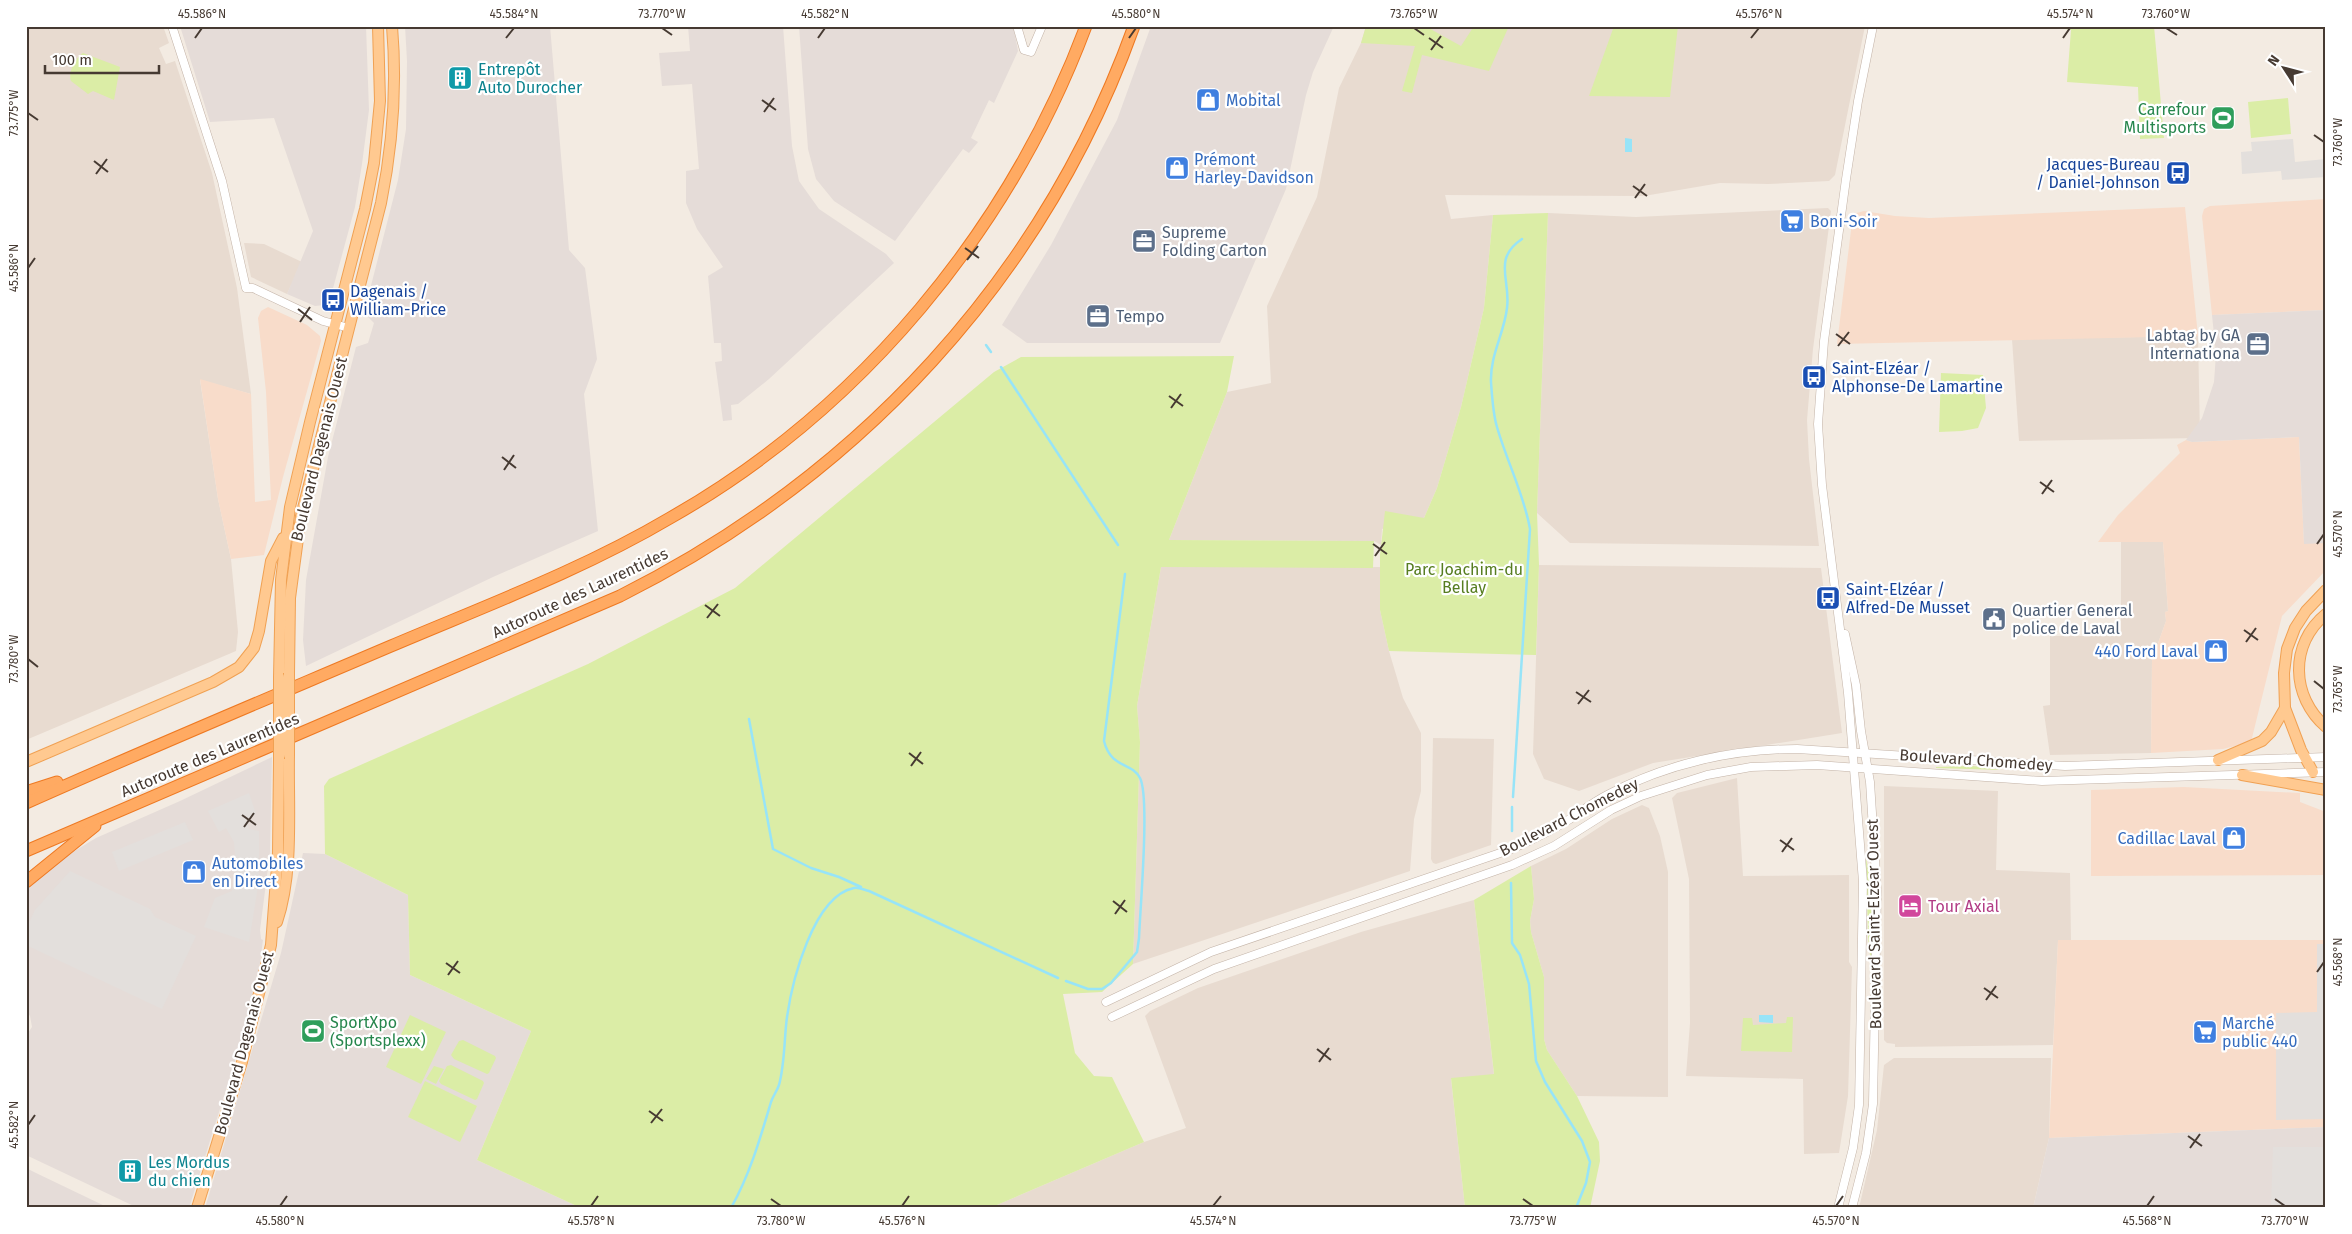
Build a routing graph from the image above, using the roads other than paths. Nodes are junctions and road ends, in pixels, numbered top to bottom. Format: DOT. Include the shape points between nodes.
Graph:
graph roads {
  1 [pos="172,26"];
  2 [pos="378,26"];
  3 [pos="392,26"];
  4 [pos="1018,26"];
  5 [pos="1042,26"];
  6 [pos="1086,26"];
  7 [pos="1134,26"];
  8 [pos="1874,26"];
  9 [pos="335,324"];
  10 [pos="349,328"];
  11 [pos="287,530"];
  12 [pos="2326,590"];
  13 [pos="1838,611"];
  14 [pos="2326,614"];
  15 [pos="2285,708"];
  16 [pos="2326,727"];
  17 [pos="1854,752"];
  18 [pos="1865,752"];
  19 [pos="284,757"];
  20 [pos="2326,757"];
  21 [pos="2305,758"];
  22 [pos="2218,760"];
  23 [pos="26,762"];
  24 [pos="118,762"];
  25 [pos="1855,768"];
  26 [pos="1868,768"];
  27 [pos="2313,772"];
  28 [pos="2326,772"];
  29 [pos="2242,775"];
  30 [pos="2326,790"];
  31 [pos="26,792"];
  32 [pos="26,802"];
  33 [pos="107,816"];
  34 [pos="26,851"];
  35 [pos="26,882"];
  36 [pos="1106,1002"];
  37 [pos="1112,1017"];
  38 [pos="196,1208"];
  39 [pos="1838,1208"];
  40 [pos="1852,1208"];
  1 -- 9 [label="street" via="220,176 246,288 253,288"];
  2 -- 9 [label="main road, Boulevard Dagenais Ouest" via="380,101 375,156 365,210"];
  3 -- 10 [label="main road, Boulevard Dagenais Ouest" via="394,90 390,155"];
  4 -- 5 [label="street" via="1024,50 1031,52"];
  6 -- 24 [label="highway, Autoroute des Laurentides" via="1057,95 1022,162 981,229 948,274 868,365 824,407 762,458 679,513 594,558"];
  7 -- 33 [label="highway, Autoroute des Laurentides" via="1101,106 1069,171 1001,278 947,346 904,393 802,483 706,549 620,596"];
  8 -- 13 [label="street, Boulevard Saint-Elzéar Ouest" via="1846,179 1824,341 1819,411 1819,456"];
  9 -- 10 [label="street"];
  9 -- 11 [label="main road, Boulevard Dagenais Ouest" via="298,470"];
  10 -- 19 [label="main road, Boulevard Dagenais Ouest, bridge" via="298,532 290,598"];
  11 -- 19 [label="main road, Boulevard Dagenais Ouest, bridge" via="281,580 279,658"];
  11 -- 23 [label="main road" via="271,561 256,642 239,667 213,682"];
  12 -- 15 [label="main road" via="2302,616 2290,641 2284,673"];
  13 -- 17 [label="street, Boulevard Saint-Elzéar Ouest"];
  13 -- 18 [label="street, Boulevard Saint-Elzéar Ouest" via="1856,685"];
  14 -- 16 [label="main road" via="2306,638 2298,670 2305,701"];
  15 -- 21 [label="main road"];
  15 -- 22 [label="main road" via="2262,741"];
  17 -- 18 [label="street, Boulevard Chomedey"];
  17 -- 25 [label="street, Boulevard Saint-Elzéar Ouest"];
  17 -- 36 [label="street, Boulevard Chomedey" via="1759,750 1714,757 1665,770 1608,794 1519,846 1218,949"];
  18 -- 22 [label="street, Boulevard Chomedey" via="2065,766"];
  18 -- 26 [label="street, Boulevard Saint-Elzéar Ouest"];
  19 -- 38 [label="main road, Boulevard Dagenais Ouest" via="285,878 281,910 272,935 242,1062"];
  20 -- 21 [label="street, Boulevard Chomedey"];
  21 -- 22 [label="street, Boulevard Chomedey"];
  21 -- 27 [label="main road"];
  24 -- 31 [label="highway"];
  24 -- 32 [label="highway"];
  25 -- 26 [label="street, Boulevard Chomedey"];
  25 -- 37 [label="street, Boulevard Chomedey" via="1751,767 1707,774 1663,787 1621,805 1523,861 1214,968"];
  25 -- 39 [label="street, Boulevard Saint-Elzéar Ouest" via="1863,882 1860,1082 1855,1138"];
  26 -- 29 [label="street, Boulevard Chomedey" via="2042,781"];
  26 -- 40 [label="street, Boulevard Saint-Elzéar Ouest" via="1877,891 1874,1078 1869,1135"];
  27 -- 28 [label="street, Boulevard Chomedey"];
  27 -- 29 [label="street, Boulevard Chomedey"];
  29 -- 30 [label="main road"];
  33 -- 34 [label="highway, Autoroute des Laurentides"];
  33 -- 35 [label="highway"];
}
